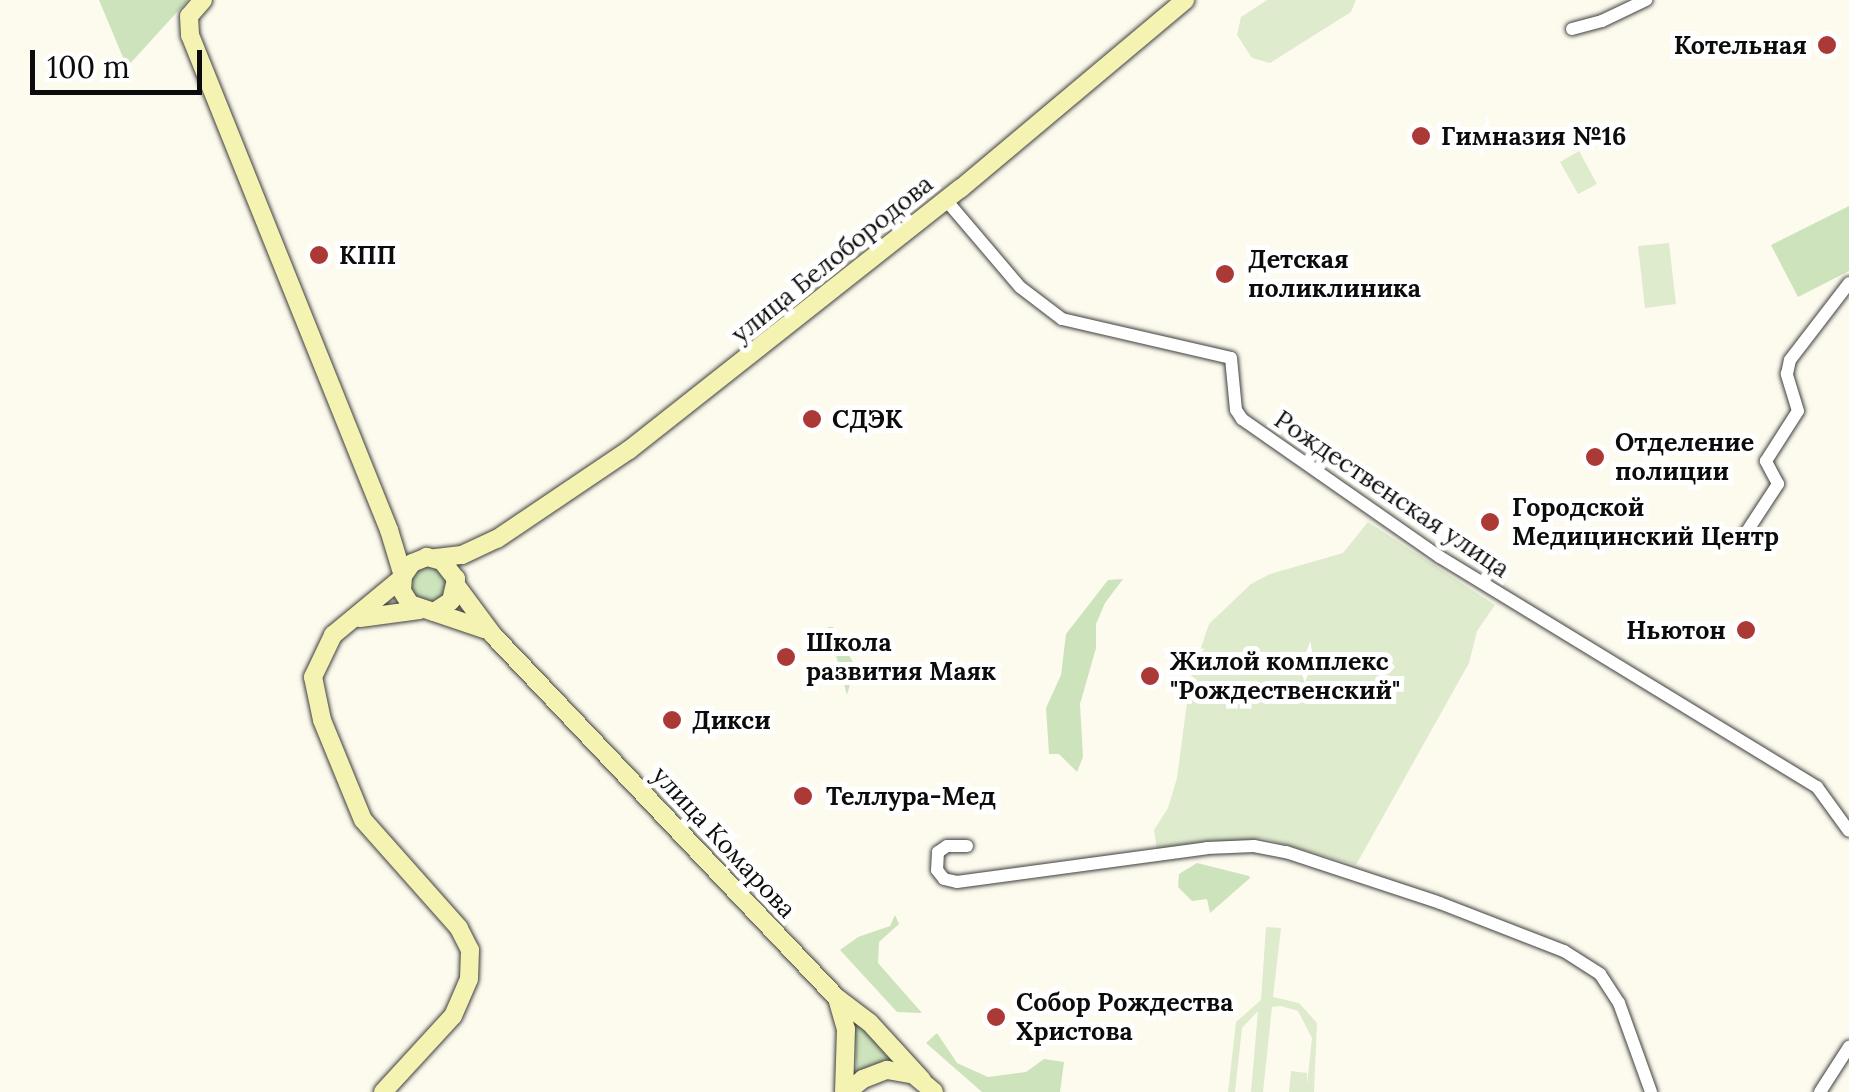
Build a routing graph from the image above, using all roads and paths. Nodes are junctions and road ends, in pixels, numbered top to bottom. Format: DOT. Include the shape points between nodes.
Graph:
graph roads {
  1 [pos="203,0"];
  2 [pos="1185,0"];
  3 [pos="1646,0"];
  4 [pos="1572,29"];
  5 [pos="946,200"];
  6 [pos="1849,283"];
  7 [pos="390,530"];
  8 [pos="497,539"];
  9 [pos="1742,539"];
  10 [pos="431,558"];
  11 [pos="403,577"];
  12 [pos="456,585"];
  13 [pos="427,611"];
  14 [pos="350,621"];
  15 [pos="493,634"];
  16 [pos="1849,831"];
  17 [pos="968,846"];
  18 [pos="837,998"];
  19 [pos="1849,1048"];
  20 [pos="931,1089"];
  21 [pos="383,1092"];
  22 [pos="846,1092"];
  23 [pos="1651,1092"];
  24 [pos="1820,1092"];
  1 -- 7 [label="street" via="188,21"];
  2 -- 5 [label="street, улица Белобородова"];
  3 -- 4 [label="street"];
  5 -- 8 [label="street, улица Белобородова" via="629,450"];
  5 -- 16 [label="street, Рождественская улица" via="1020,286 1062,318 1226,354 1234,362 1242,420 1440,557 1817,787"];
  6 -- 9 [label="street" via="1790,360 1798,411 1766,461 1778,484"];
  7 -- 10 [label="street" via="408,552"];
  7 -- 11 [label="street"];
  8 -- 10 [label="street, улица Белобородова"];
  8 -- 12 [label="street, улица Белобородова"];
  10 -- 11 [label="street" via="412,563"];
  10 -- 12 [label="street" via="453,571"];
  11 -- 13 [label="street" via="405,598"];
  11 -- 14 [label="street"];
  12 -- 13 [label="street" via="451,601"];
  12 -- 15 [label="street, улица Комарова"];
  13 -- 14 [label="street"];
  13 -- 15 [label="street, улица Комарова"];
  14 -- 21 [label="street" via="314,668 322,720 363,820 459,928 472,961 446,1028"];
  15 -- 18 [label="street, улица Комарова"];
  17 -- 23 [label="street" via="938,852 944,880 1254,846 1427,898 1564,951 1600,974 1619,1004"];
  18 -- 20 [label="street, улица Комарова"];
  18 -- 22 [label="street" via="846,1029"];
  19 -- 24 [label="street"];
  20 -- 22 [label="street" via="887,1070"];
}
